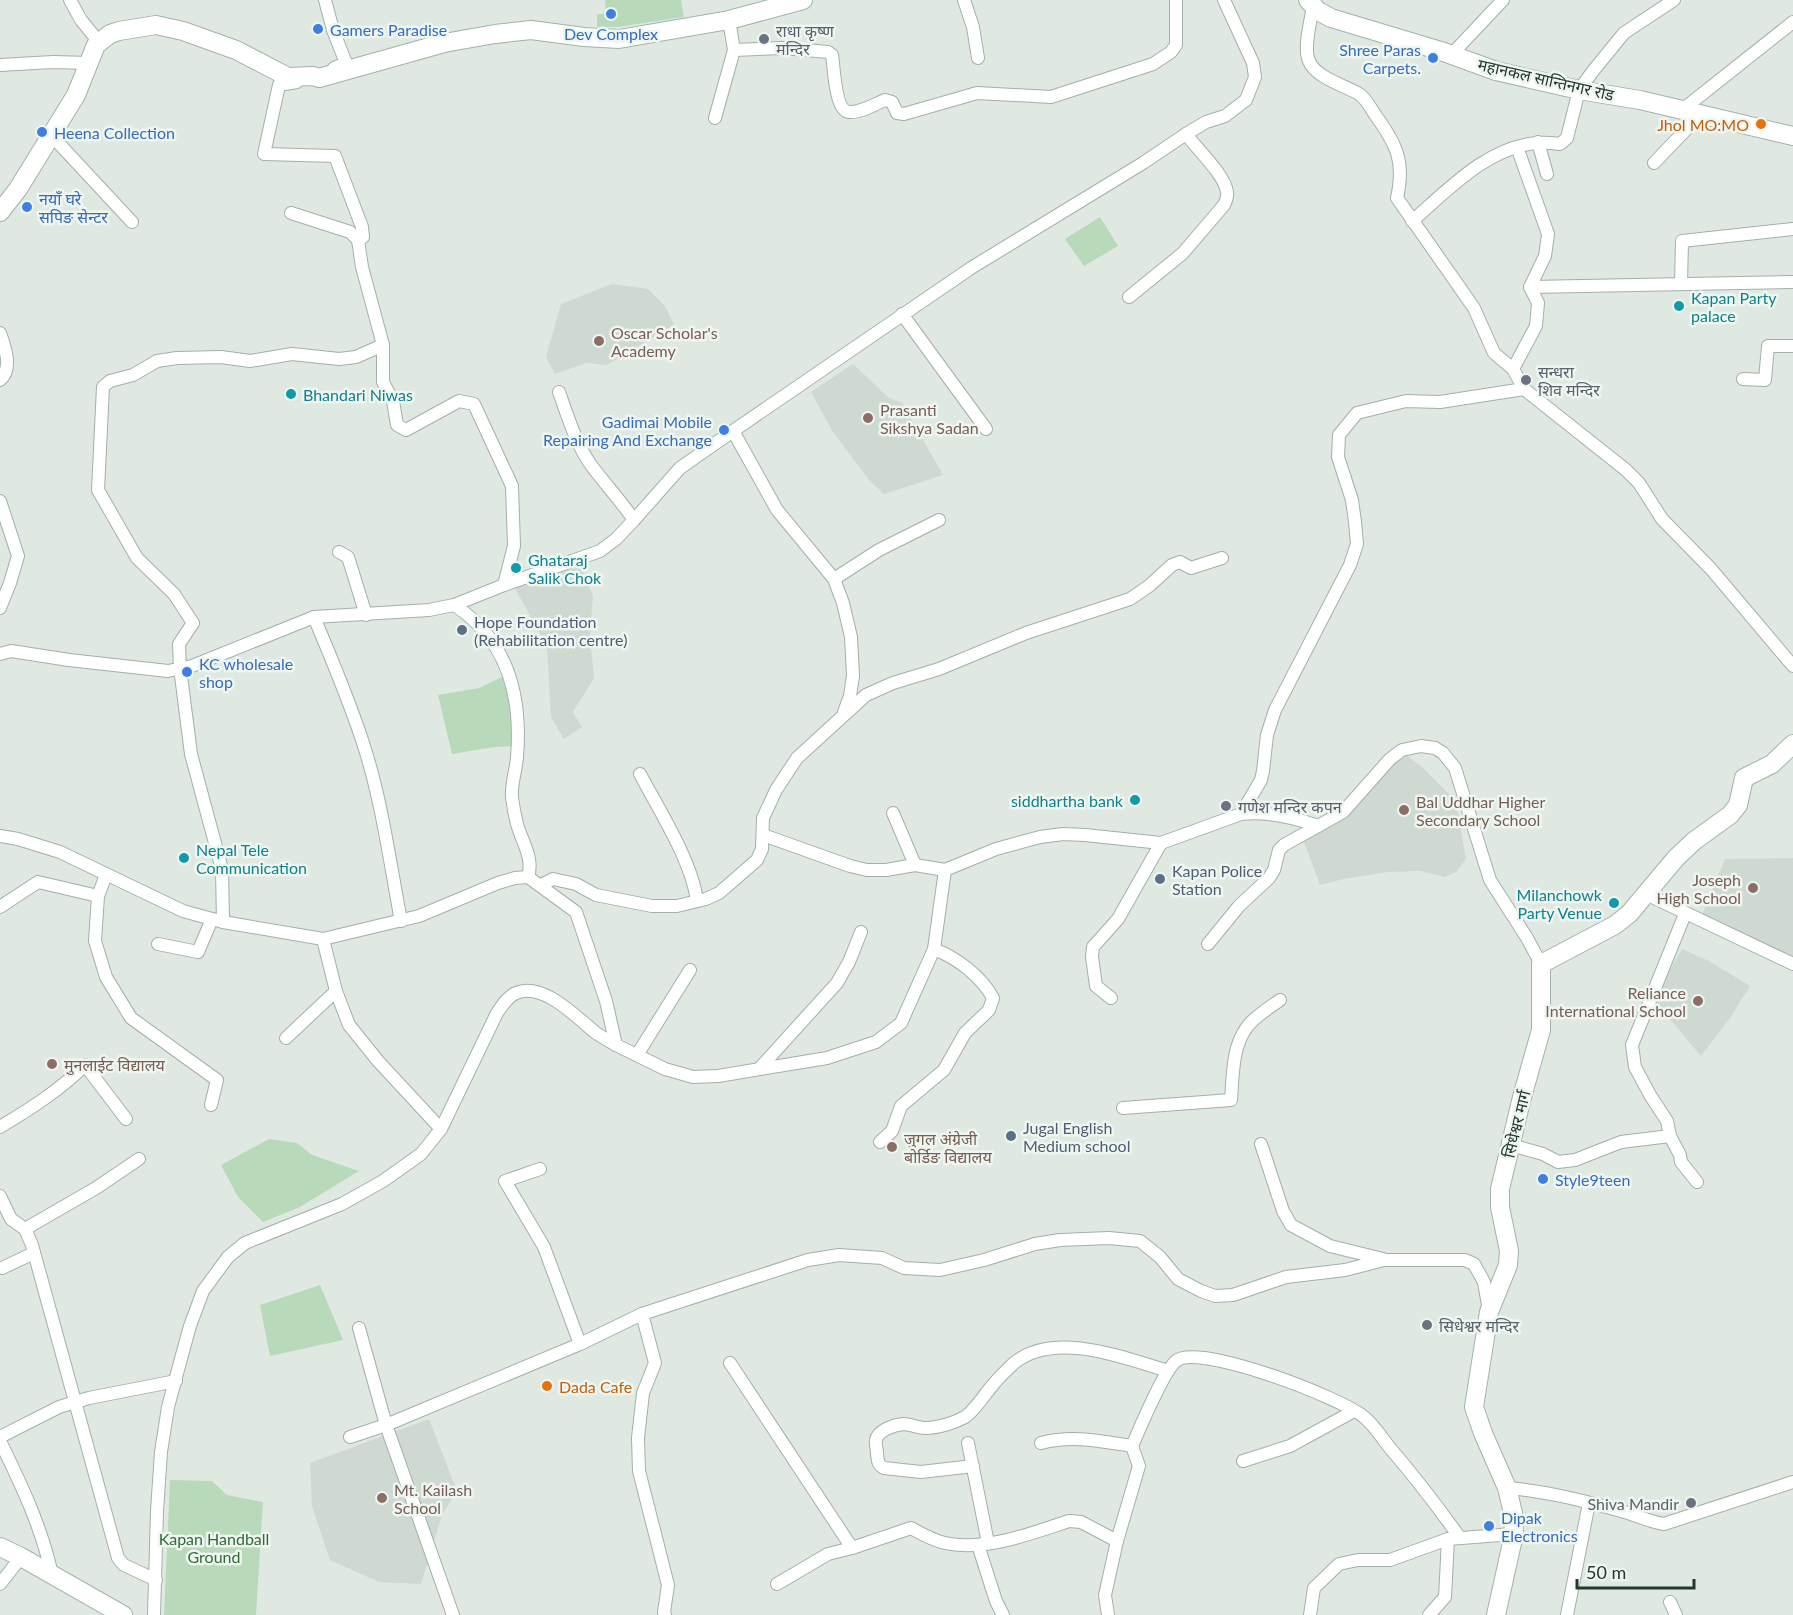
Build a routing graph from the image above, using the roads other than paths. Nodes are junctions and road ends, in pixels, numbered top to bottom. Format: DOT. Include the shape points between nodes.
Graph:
graph roads {
  1 [pos="70,0"];
  2 [pos="326,0"];
  3 [pos="802,0"];
  4 [pos="964,0"];
  5 [pos="1176,0"];
  6 [pos="1224,0"];
  7 [pos="1503,0"];
  8 [pos="1674,0"];
  9 [pos="1310,3"];
  10 [pos="753,7"];
  11 [pos="729,20"];
  12 [pos="1793,22"];
  13 [pos="99,42"];
  14 [pos="734,50"];
  15 [pos="1452,54"];
  16 [pos="978,58"];
  17 [pos="90,63"];
  18 [pos="0,66"];
  19 [pos="316,77"];
  20 [pos="1579,90"];
  21 [pos="1682,110"];
  22 [pos="1701,114"];
  23 [pos="715,118"];
  24 [pos="1186,134"];
  25 [pos="51,135"];
  26 [pos="1793,136"];
  27 [pos="1538,142"];
  28 [pos="1517,147"];
  29 [pos="1654,163"];
  30 [pos="1547,174"];
  31 [pos="0,212"];
  32 [pos="291,213"];
  33 [pos="1412,220"];
  34 [pos="132,222"];
  35 [pos="1793,229"];
  36 [pos="358,240"];
  37 [pos="1793,282"];
  38 [pos="1681,284"];
  39 [pos="1530,287"];
  40 [pos="1129,297"];
  41 [pos="902,314"];
  42 [pos="0,333"];
  43 [pos="383,345"];
  44 [pos="1793,346"];
  45 [pos="1513,369"];
  46 [pos="1743,379"];
  47 [pos="0,380"];
  48 [pos="1524,389"];
  49 [pos="559,392"];
  50 [pos="986,429"];
  51 [pos="733,431"];
  52 [pos="0,501"];
  53 [pos="634,520"];
  54 [pos="939,520"];
  55 [pos="339,552"];
  56 [pos="1222,558"];
  57 [pos="834,579"];
  58 [pos="504,585"];
  59 [pos="454,605"];
  60 [pos="0,608"];
  61 [pos="366,615"];
  62 [pos="314,617"];
  63 [pos="0,654"];
  64 [pos="1793,666"];
  65 [pos="180,668"];
  66 [pos="844,714"];
  67 [pos="1793,744"];
  68 [pos="640,774"];
  69 [pos="893,813"];
  70 [pos="1241,814"];
  71 [pos="1318,826"];
  72 [pos="763,835"];
  73 [pos="0,836"];
  74 [pos="1161,843"];
  75 [pos="915,866"];
  76 [pos="945,870"];
  77 [pos="106,875"];
  78 [pos="528,877"];
  79 [pos="541,885"];
  80 [pos="1646,894"];
  81 [pos="98,896"];
  82 [pos="697,901"];
  83 [pos="0,907"];
  84 [pos="1686,914"];
  85 [pos="218,920"];
  86 [pos="401,921"];
  87 [pos="861,932"];
  88 [pos="323,939"];
  89 [pos="158,944"];
  90 [pos="1208,944"];
  91 [pos="934,950"];
  92 [pos="1541,964"];
  93 [pos="1793,964"];
  94 [pos="690,970"];
  95 [pos="336,991"];
  96 [pos="1111,998"];
  97 [pos="1280,1000"];
  98 [pos="286,1038"];
  99 [pos="616,1045"];
  100 [pos="637,1055"];
  101 [pos="759,1069"];
  102 [pos="211,1105"];
  103 [pos="1124,1108"];
  104 [pos="126,1119"];
  105 [pos="0,1127"];
  106 [pos="441,1129"];
  107 [pos="1670,1137"];
  108 [pos="880,1142"];
  109 [pos="1261,1144"];
  110 [pos="1511,1145"];
  111 [pos="140,1159"];
  112 [pos="540,1169"];
  113 [pos="1697,1182"];
  114 [pos="0,1196"];
  115 [pos="26,1229"];
  116 [pos="34,1253"];
  117 [pos="1384,1260"];
  118 [pos="2,1268"];
  119 [pos="1489,1312"];
  120 [pos="642,1314"];
  121 [pos="359,1328"];
  122 [pos="580,1344"];
  123 [pos="730,1363"];
  124 [pos="1168,1371"];
  125 [pos="176,1381"];
  126 [pos="76,1402"];
  127 [pos="1354,1411"];
  128 [pos="386,1425"];
  129 [pos="350,1437"];
  130 [pos="0,1439"];
  131 [pos="968,1443"];
  132 [pos="1041,1443"];
  133 [pos="1132,1446"];
  134 [pos="1243,1461"];
  135 [pos="973,1466"];
  136 [pos="1793,1482"];
  137 [pos="1507,1488"];
  138 [pos="1588,1503"];
  139 [pos="1514,1534"];
  140 [pos="1454,1538"];
  141 [pos="1117,1541"];
  142 [pos="983,1544"];
  143 [pos="0,1547"];
  144 [pos="852,1548"];
  145 [pos="21,1557"];
  146 [pos="52,1575"];
  147 [pos="156,1580"];
  148 [pos="0,1584"];
  149 [pos="777,1584"];
  150 [pos="1670,1602"];
  151 [pos="123,1615"];
  152 [pos="154,1615"];
  153 [pos="453,1615"];
  154 [pos="665,1615"];
  155 [pos="1003,1615"];
  156 [pos="1108,1615"];
  157 [pos="1310,1615"];
  158 [pos="1429,1615"];
  159 [pos="1496,1615"];
  160 [pos="1567,1615"];
  161 [pos="1676,1615"];
  1 -- 13 [label="street"];
  2 -- 19 [label="street" via="346,63"];
  3 -- 10 [label="main road"];
  4 -- 16 [label="street"];
  5 -- 14 [label="street" via="1176,45 1153,64 1051,97 977,93 904,114 897,113 892,102 885,100 858,111 843,110 832,55 828,52 783,48"];
  6 -- 24 [label="street" via="1252,58 1255,76 1246,100 1225,116"];
  7 -- 15 [label="street"];
  8 -- 20 [label="street" via="1624,33"];
  9 -- 15 [label="main road, महानकल सान्तिनगर रोड" via="1331,18"];
  9 -- 33 [label="street" via="1308,60 1315,70 1362,96 1392,139 1400,171 1397,198"];
  10 -- 11 [label="main road"];
  11 -- 14 [label="street"];
  11 -- 19 [label="main road" via="619,39 531,30 495,34 444,43"];
  12 -- 21 [label="street"];
  13 -- 17 [label="main road"];
  13 -- 19 [label="main road" via="119,31 156,25 236,50 288,77"];
  14 -- 23 [label="street"];
  15 -- 20 [label="main road, महानकल सान्तिनगर रोड" via="1496,71"];
  17 -- 18 [label="street"];
  17 -- 25 [label="main road"];
  19 -- 36 [label="street" via="279,85 264,154 335,156 362,227 363,237"];
  20 -- 21 [label="main road, महानकल सान्तिनगर रोड"];
  20 -- 27 [label="street" via="1567,138 1560,144"];
  21 -- 22 [label="main road, महानकल सान्तिनगर रोड"];
  22 -- 26 [label="main road, महानकल सान्तिनगर रोड"];
  22 -- 29 [label="street"];
  24 -- 40 [label="street" via="1223,180 1227,189 1224,205 1183,253"];
  24 -- 41 [label="street"];
  25 -- 31 [label="main road"];
  25 -- 34 [label="street"];
  27 -- 28 [label="street"];
  27 -- 30 [label="street"];
  28 -- 33 [label="street" via="1482,162"];
  28 -- 39 [label="street" via="1548,234 1545,256"];
  32 -- 36 [label="street" via="350,232"];
  33 -- 45 [label="street" via="1474,308 1494,353"];
  35 -- 38 [label="street" via="1682,241"];
  36 -- 43 [label="street"];
  37 -- 38 [label="street"];
  38 -- 39 [label="street"];
  39 -- 45 [label="street" via="1538,303 1536,326"];
  41 -- 50 [label="street"];
  41 -- 51 [label="street"];
  42 -- 47 [label="street" via="8,366"];
  43 -- 58 [label="street" via="383,382 393,401 397,425 406,430 459,401 474,404 483,421 512,486 514,546"];
  43 -- 65 [label="street" via="356,357 339,359 292,354 250,361 177,357 157,361 103,387 98,490 137,558 174,594 194,623 179,644"];
  44 -- 46 [label="street" via="1768,346 1765,380"];
  45 -- 48 [label="street"];
  48 -- 64 [label="street" via="1639,483 1662,519 1711,569"];
  48 -- 70 [label="street" via="1440,402 1406,401 1357,412 1339,435 1338,457 1352,500 1357,544 1270,722 1261,780"];
  49 -- 53 [label="street" via="591,465"];
  51 -- 53 [label="street" via="680,468"];
  51 -- 57 [label="street" via="777,510"];
  52 -- 60 [label="street" via="18,556"];
  53 -- 58 [label="street" via="600,551"];
  54 -- 57 [label="street" via="879,550"];
  55 -- 61 [label="street" via="348,557"];
  56 -- 66 [label="street" via="1191,568 1180,562 1172,565 1130,599 893,683 866,695"];
  57 -- 66 [label="street" via="851,637 853,676"];
  58 -- 59 [label="street"];
  59 -- 61 [label="street"];
  59 -- 78 [label="street" via="485,631 512,681 518,720 512,796 528,854"];
  61 -- 62 [label="street"];
  62 -- 65 [label="street"];
  62 -- 86 [label="street" via="365,748"];
  63 -- 65 [label="street" via="11,651 168,671"];
  65 -- 85 [label="street" via="191,754 222,868"];
  66 -- 72 [label="street" via="797,758 763,818"];
  67 -- 80 [label="main road" via="1772,764 1744,778 1738,805 1730,815 1694,841"];
  68 -- 82 [label="street" via="687,867"];
  69 -- 75 [label="street"];
  70 -- 71 [label="street" via="1266,813"];
  70 -- 74 [label="street"];
  71 -- 90 [label="street" via="1279,850 1269,878 1239,906"];
  71 -- 92 [label="street" via="1343,812 1402,750 1435,748 1455,768 1490,880"];
  72 -- 75 [label="street" via="867,870"];
  72 -- 82 [label="street" via="757,860 718,893"];
  73 -- 77 [label="street" via="60,852"];
  74 -- 76 [label="street" via="1063,834 996,849"];
  74 -- 96 [label="street" via="1119,919 1093,947 1096,986"];
  75 -- 76 [label="street"];
  76 -- 91 [label="street"];
  77 -- 81 [label="street"];
  77 -- 85 [label="street" via="183,911"];
  78 -- 79 [label="street"];
  78 -- 86 [label="street" via="498,883"];
  79 -- 82 [label="street" via="553,879 596,894 652,906"];
  79 -- 99 [label="street" via="576,912 606,1001"];
  80 -- 84 [label="street"];
  80 -- 92 [label="main road" via="1615,925"];
  81 -- 83 [label="street" via="38,882"];
  81 -- 102 [label="street" via="95,941 106,977 131,1018 217,1080"];
  84 -- 93 [label="street"];
  84 -- 107 [label="street" via="1632,1045 1635,1067 1667,1121"];
  85 -- 88 [label="street"];
  85 -- 89 [label="street" via="198,952"];
  86 -- 88 [label="street"];
  87 -- 101 [label="street" via="837,983"];
  88 -- 95 [label="street"];
  91 -- 101 [label="street" via="901,1023 876,1042 827,1058"];
  91 -- 108 [label="street" via="950,955 986,985 993,998 990,1010 965,1033 944,1070 901,1106 892,1131"];
  92 -- 110 [label="main road, सिधेश्वर मार्ग" via="1541,1030"];
  94 -- 100 [label="street"];
  95 -- 98 [label="street"];
  95 -- 106 [label="street" via="350,1025"];
  97 -- 103 [label="street" via="1254,1020 1243,1035 1235,1055 1231,1100"];
  99 -- 100 [label="street"];
  99 -- 106 [label="street" via="553,999 539,992 516,993 497,1013"];
  100 -- 101 [label="street" via="693,1077"];
  104 -- 105 [label="street" via="85,1065 46,1098"];
  106 -- 125 [label="street" via="421,1154 383,1181 342,1204 245,1243 228,1257 203,1291"];
  107 -- 110 [label="street" via="1622,1143 1558,1162"];
  107 -- 113 [label="street"];
  109 -- 117 [label="street" via="1291,1225 1330,1246"];
  110 -- 119 [label="main road, सिधेश्वर मार्ग" via="1500,1189 1508,1265"];
  111 -- 115 [label="street"];
  112 -- 122 [label="street" via="506,1180 544,1247"];
  114 -- 115 [label="street" via="11,1219"];
  115 -- 116 [label="street"];
  116 -- 118 [label="street"];
  116 -- 126 [label="street"];
  117 -- 119 [label="street" via="1465,1260 1474,1264 1485,1282"];
  117 -- 120 [label="street" via="1345,1270 1286,1276 1233,1295 1215,1296 1178,1279 1140,1241 1060,1240 940,1270 904,1268 882,1258 839,1255 780,1268"];
  119 -- 137 [label="main road, सिधेश्वर मार्ग" via="1474,1407"];
  120 -- 122 [label="street"];
  120 -- 154 [label="street" via="655,1363 643,1393 639,1471 668,1585"];
  121 -- 128 [label="street"];
  122 -- 128 [label="street"];
  123 -- 144 [label="street"];
  124 -- 127 [label="street" via="1176,1360 1185,1357 1208,1358 1266,1373"];
  124 -- 133 [label="street"];
  124 -- 135 [label="street" via="1087,1350 1056,1347 1030,1353 993,1384 966,1416 925,1428 903,1424 879,1434 876,1440 877,1462 884,1468 921,1472"];
  125 -- 126 [label="street"];
  125 -- 147 [label="street" via="161,1452"];
  126 -- 130 [label="street"];
  126 -- 147 [label="street" via="118,1558 124,1565"];
  127 -- 134 [label="street" via="1290,1446"];
  127 -- 140 [label="street" via="1364,1417 1425,1488"];
  128 -- 129 [label="street"];
  128 -- 153 [label="street"];
  130 -- 146 [label="street" via="27,1497"];
  131 -- 135 [label="street"];
  132 -- 133 [label="street" via="1087,1438"];
  133 -- 141 [label="street" via="1139,1467"];
  135 -- 142 [label="street"];
  136 -- 138 [label="street" via="1664,1524"];
  137 -- 138 [label="street"];
  137 -- 139 [label="main road, सिधेश्वर मार्ग"];
  138 -- 160 [label="street"];
  139 -- 140 [label="street"];
  139 -- 159 [label="main road, सिधेश्वर मार्ग"];
  140 -- 157 [label="street" via="1390,1560 1339,1564 1314,1588"];
  140 -- 158 [label="street" via="1444,1597"];
  141 -- 142 [label="street" via="1081,1522 1069,1521"];
  141 -- 156 [label="street" via="1105,1595"];
  142 -- 144 [label="street" via="944,1543 911,1528"];
  142 -- 155 [label="street"];
  143 -- 145 [label="main road"];
  144 -- 149 [label="street" via="828,1554"];
  145 -- 146 [label="main road"];
  145 -- 148 [label="street"];
  146 -- 151 [label="main road"];
  147 -- 152 [label="street"];
  150 -- 161 [label="street"];
}
